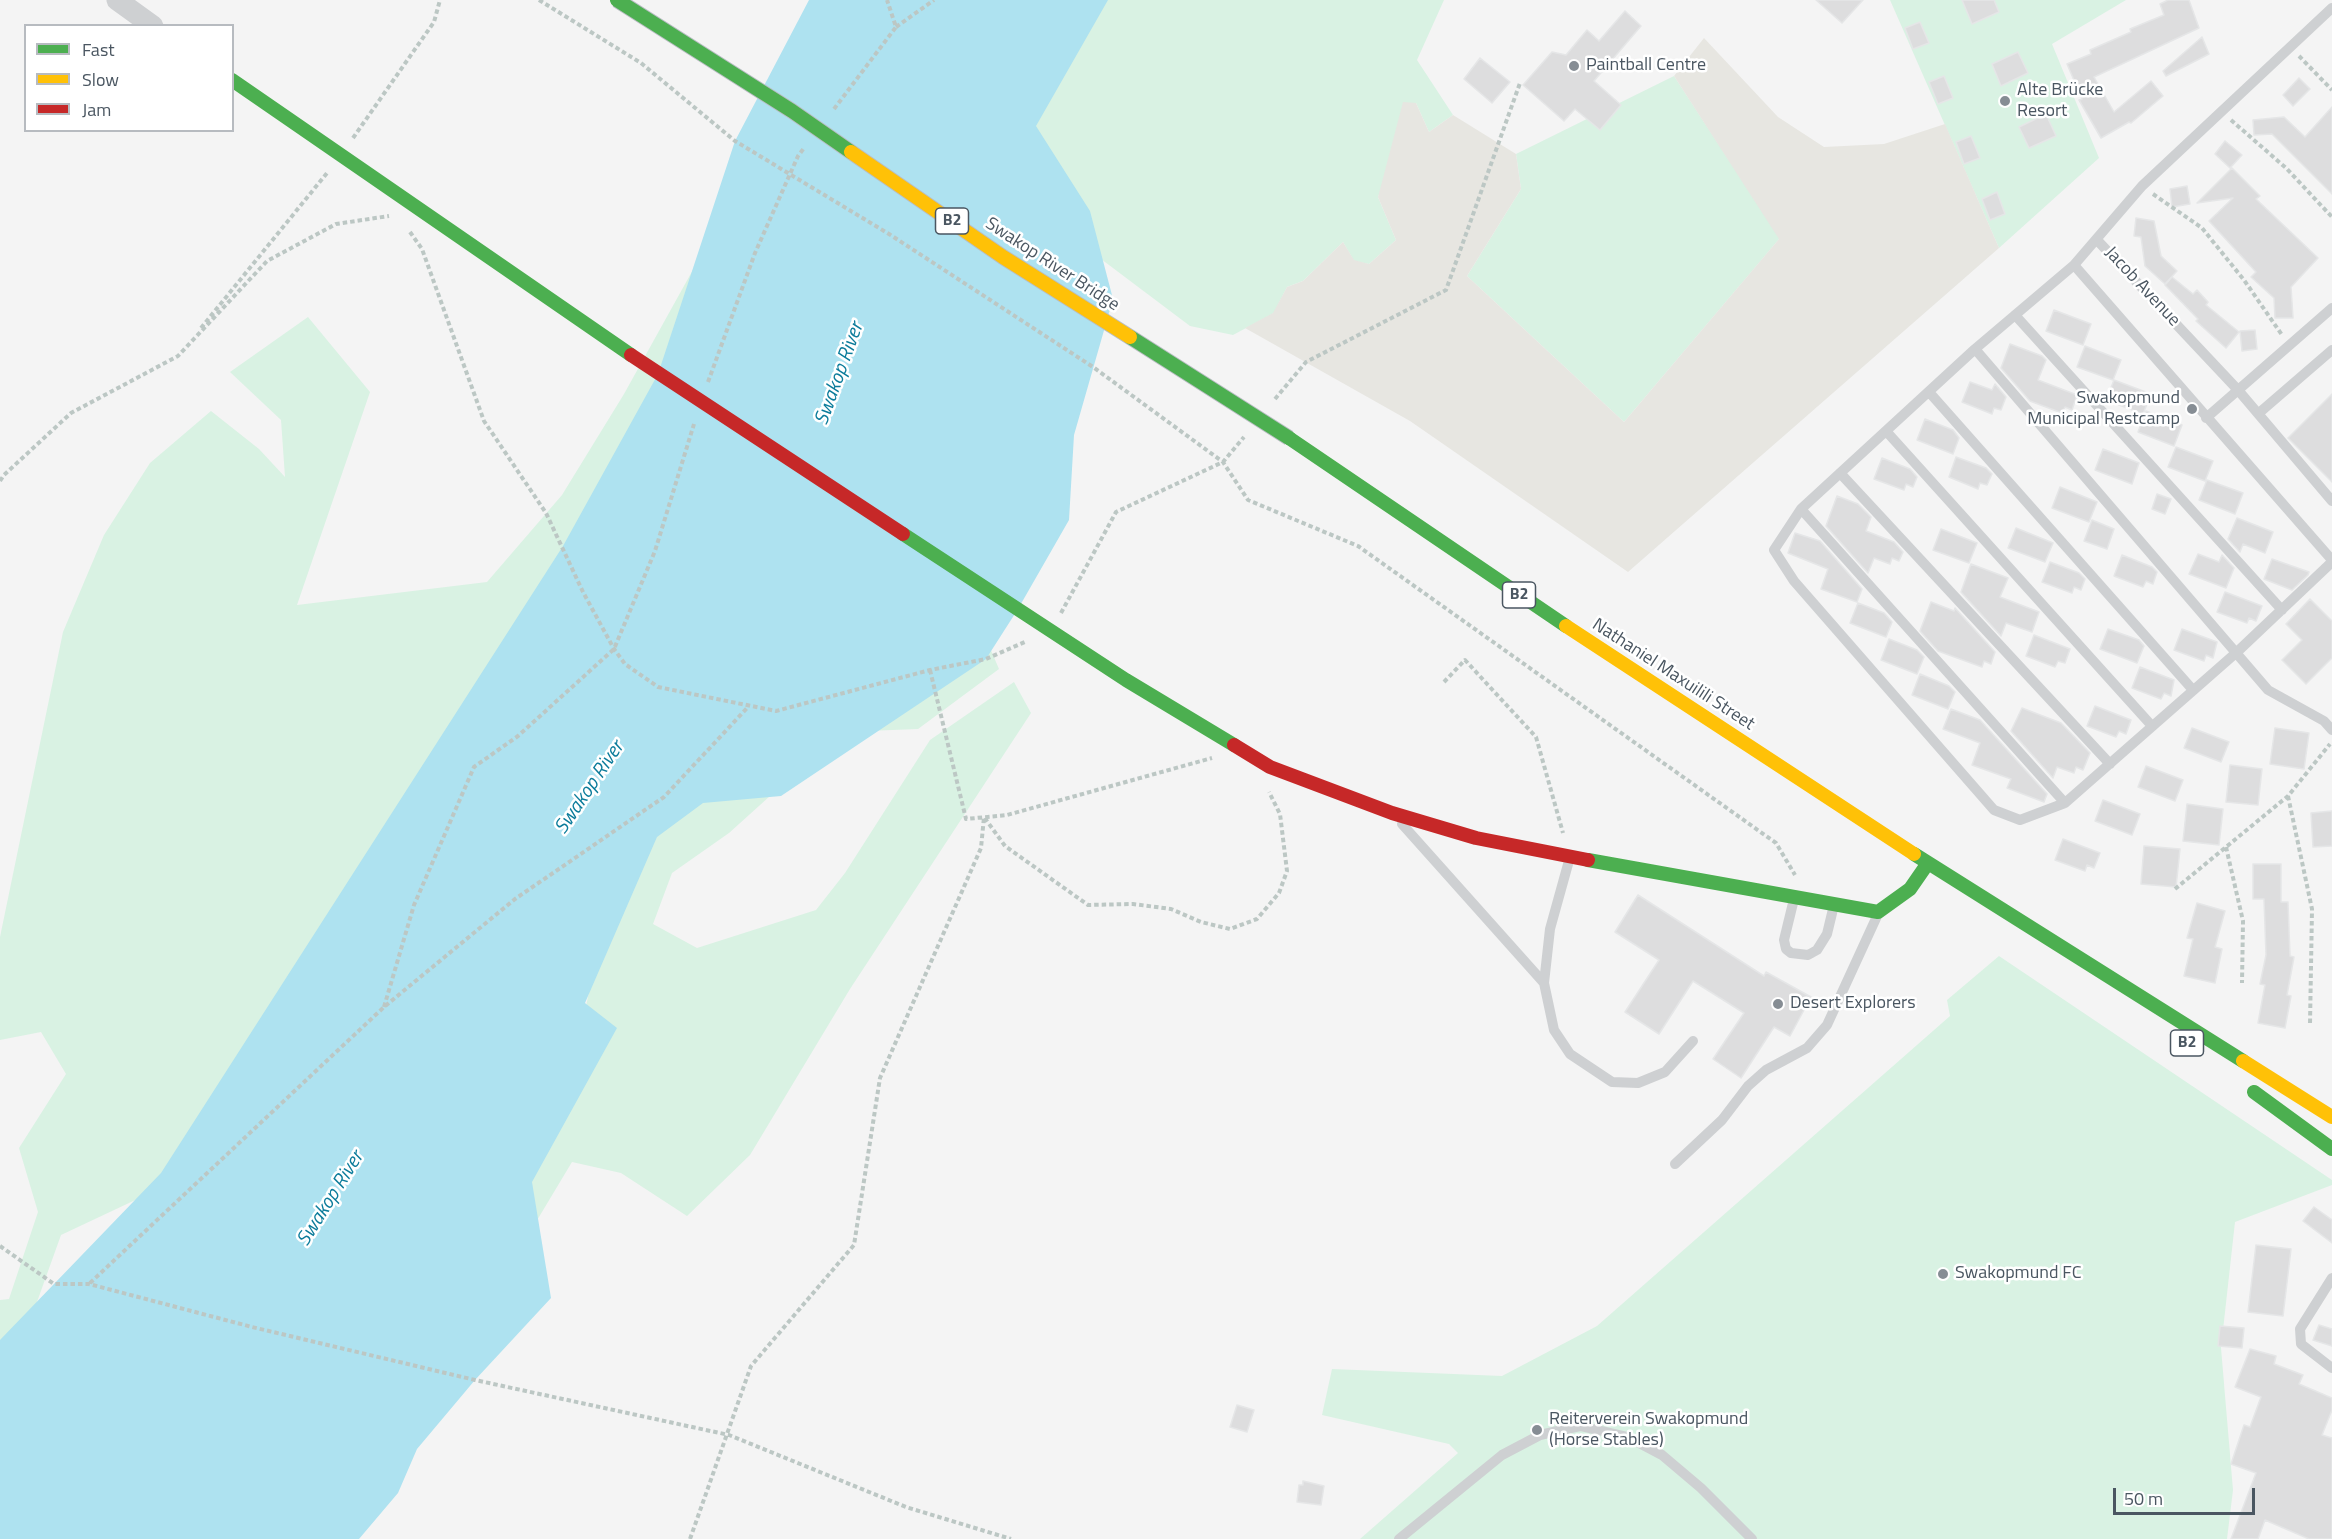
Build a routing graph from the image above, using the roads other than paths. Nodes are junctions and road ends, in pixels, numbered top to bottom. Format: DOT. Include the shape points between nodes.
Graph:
graph roads {
  1 [pos="117,0"];
  2 [pos="617,0"];
  3 [pos="2332,8"];
  4 [pos="150,24"];
  5 [pos="234,81"];
  6 [pos="2097,240"];
  7 [pos="2074,265"];
  8 [pos="2332,308"];
  9 [pos="2015,315"];
  10 [pos="1975,349"];
  11 [pos="2332,350"];
  12 [pos="2238,390"];
  13 [pos="1929,392"];
  14 [pos="2259,413"];
  15 [pos="2206,418"];
  16 [pos="1886,431"];
  17 [pos="1289,438"];
  18 [pos="1840,473"];
  19 [pos="2332,501"];
  20 [pos="1801,509"];
  21 [pos="2332,561"];
  22 [pos="2282,610"];
  23 [pos="2237,651"];
  24 [pos="2193,690"];
  25 [pos="2152,726"];
  26 [pos="2332,730"];
  27 [pos="2110,764"];
  28 [pos="2065,803"];
  29 [pos="1392,813"];
  30 [pos="1570,857"];
  31 [pos="1928,863"];
  32 [pos="1794,898"];
  33 [pos="1834,905"];
  34 [pos="1878,912"];
  35 [pos="2042,937"];
  36 [pos="1544,983"];
  37 [pos="1693,1041"];
  38 [pos="2187,1043"];
  39 [pos="2245,1086"];
  40 [pos="2332,1117"];
  41 [pos="2332,1149"];
  42 [pos="1675,1164"];
  43 [pos="2332,1278"];
  44 [pos="2332,1368"];
  45 [pos="1399,1539"];
  46 [pos="1752,1539"];
  1 -- 4 [label="street"];
  2 -- 17 [label="main road, Swakop River Bridge / B2, bridge" via="792,111 1003,257"];
  3 -- 6 [label="lane, Jacob Avenue" via="2142,186"];
  5 -- 29 [label="main road" via="701,403 1126,680 1270,767"];
  6 -- 7 [label="lane"];
  6 -- 12 [label="lane, Jacob Avenue"];
  7 -- 9 [label="lane"];
  7 -- 15 [label="lane, Jacob Avenue"];
  8 -- 12 [label="lane"];
  9 -- 10 [label="lane"];
  9 -- 22 [label="lane"];
  10 -- 13 [label="lane"];
  10 -- 23 [label="lane"];
  11 -- 14 [label="lane"];
  12 -- 14 [label="lane, Jacob Avenue"];
  12 -- 15 [label="lane"];
  13 -- 16 [label="lane"];
  13 -- 24 [label="lane"];
  14 -- 19 [label="lane, Jacob Avenue"];
  15 -- 21 [label="lane, Jacob Avenue"];
  16 -- 18 [label="lane"];
  16 -- 25 [label="lane"];
  17 -- 31 [label="main road, Nathaniel Maxuilili Street / B2" via="1609,655"];
  18 -- 20 [label="lane"];
  18 -- 27 [label="lane"];
  20 -- 28 [label="lane"];
  20 -- 28 [label="lane" via="1774,550 1779,558 1794,581 1994,810 2020,820"];
  21 -- 22 [label="lane"];
  22 -- 23 [label="lane"];
  23 -- 24 [label="lane"];
  23 -- 26 [label="lane" via="2268,690 2324,721"];
  24 -- 25 [label="lane"];
  25 -- 27 [label="lane"];
  27 -- 28 [label="lane"];
  29 -- 30 [label="main road" via="1476,838"];
  29 -- 36 [label="lane"];
  30 -- 32 [label="main road"];
  30 -- 36 [label="lane" via="1550,929"];
  31 -- 34 [label="main road" via="1899,900"];
  31 -- 35 [label="main road, Nathaniel Maxuilili Street / B2"];
  32 -- 33 [label="main road"];
  32 -- 33 [label="lane" via="1784,940 1791,953 1808,955 1817,950 1827,934"];
  33 -- 34 [label="main road"];
  34 -- 42 [label="lane" via="1827,1025 1807,1048 1766,1070 1748,1086 1722,1119"];
  35 -- 38 [label="main road, Nathaniel Maxuilili Street / B2"];
  35 -- 40 [label="main road, Nathaniel Maxuilili Street / B2"];
  36 -- 37 [label="lane" via="1554,1030 1570,1054 1612,1082 1638,1083 1665,1072"];
  39 -- 41 [label="main road"];
  43 -- 44 [label="lane" via="2300,1329 2301,1344"];
  45 -- 46 [label="lane" via="1502,1455 1540,1435 1580,1426 1628,1437 1662,1455"];
}
